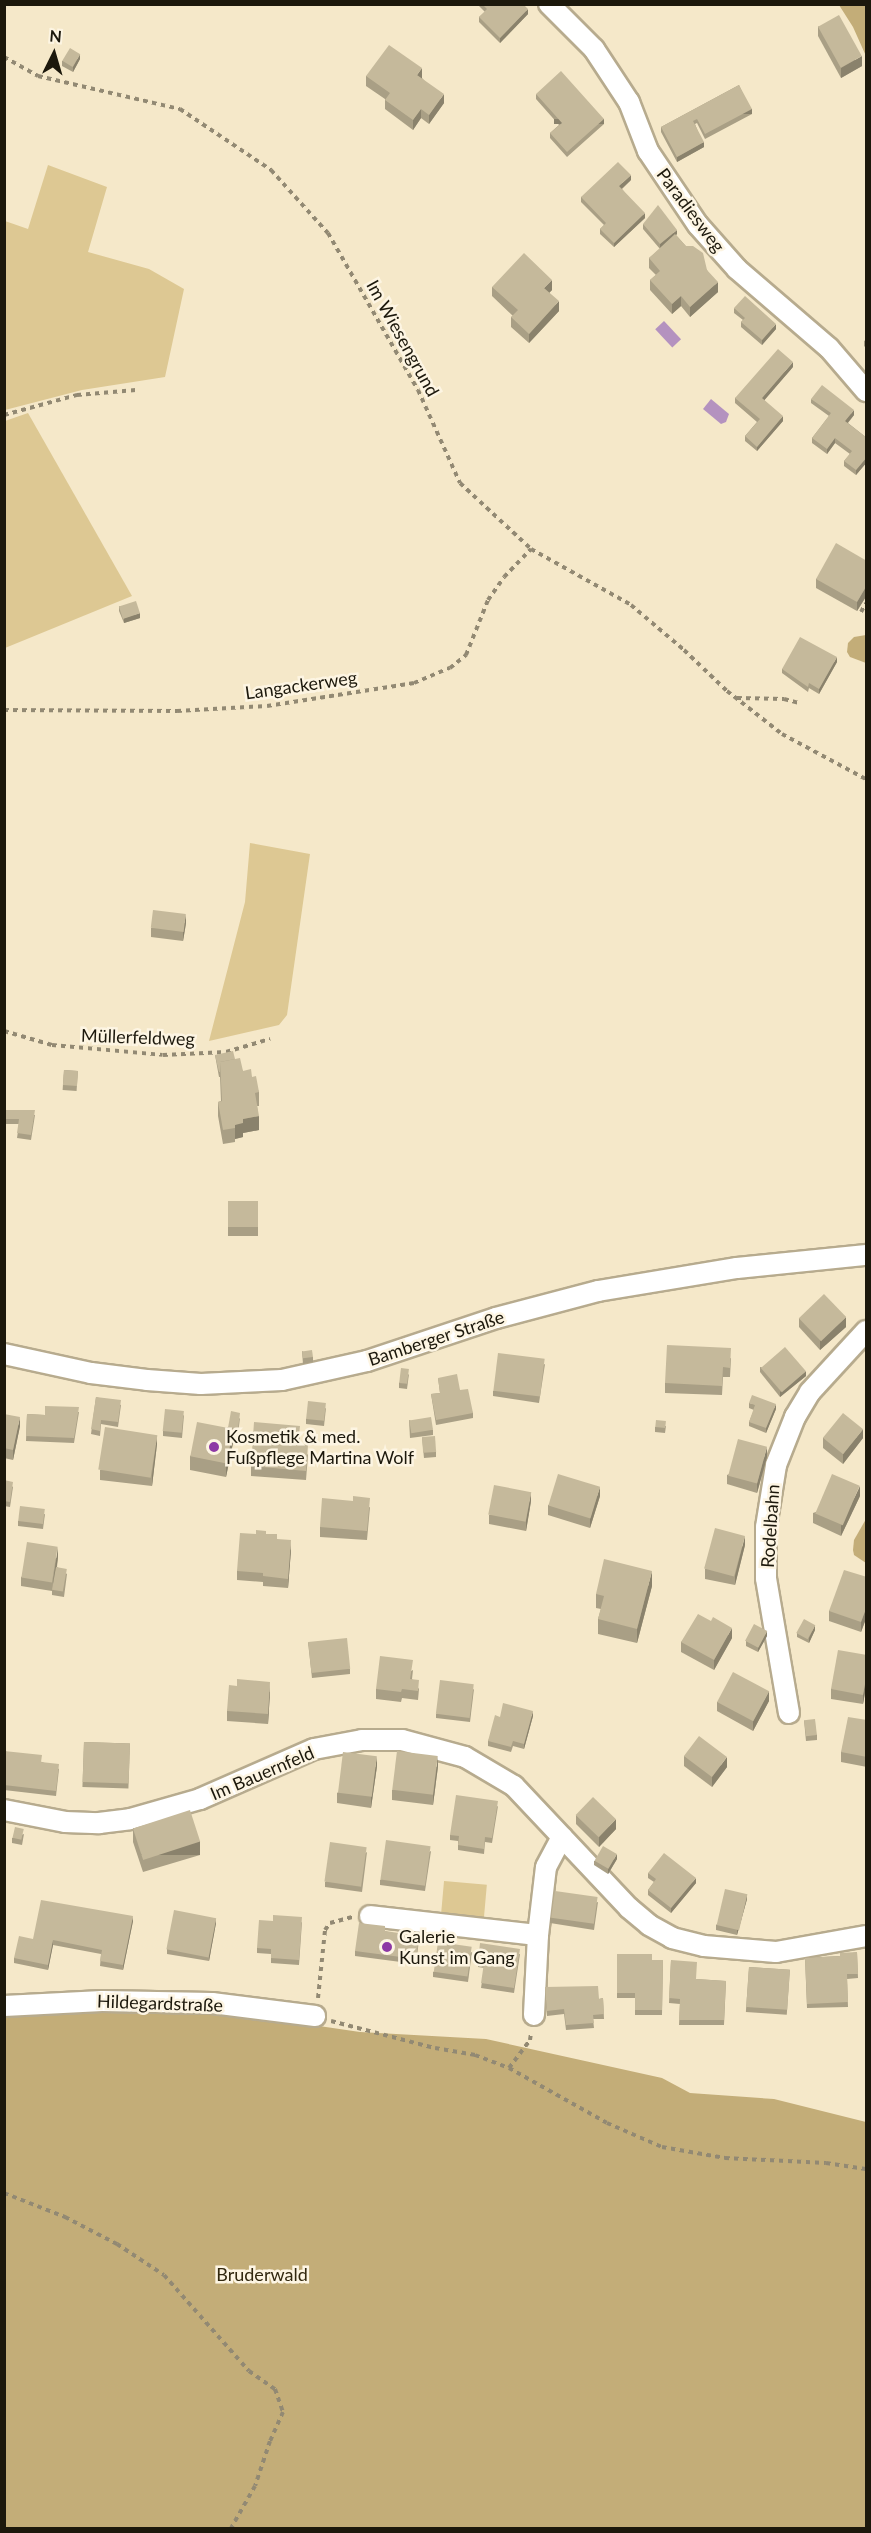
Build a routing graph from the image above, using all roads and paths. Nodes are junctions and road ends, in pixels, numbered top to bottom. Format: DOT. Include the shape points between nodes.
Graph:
graph roads {
  1 [pos="549,4"];
  2 [pos="4,57"];
  3 [pos="136,390"];
  4 [pos="867,391"];
  5 [pos="4,415"];
  6 [pos="531,549"];
  7 [pos="867,603"];
  8 [pos="861,612"];
  9 [pos="737,698"];
  10 [pos="799,703"];
  11 [pos="4,710"];
  12 [pos="867,779"];
  13 [pos="4,1031"];
  14 [pos="270,1039"];
  15 [pos="867,1255"];
  16 [pos="867,1331"];
  17 [pos="4,1354"];
  18 [pos="789,1713"];
  19 [pos="4,1810"];
  20 [pos="562,1837"];
  21 [pos="370,1916"];
  22 [pos="538,1935"];
  23 [pos="867,1936"];
  24 [pos="4,2006"];
  25 [pos="534,2015"];
  26 [pos="315,2016"];
  27 [pos="509,2068"];
  28 [pos="867,2169"];
  29 [pos="4,2193"];
  30 [pos="231,2529"];
  1 -- 4 [label="street, Paradiesweg" via="594,49 629,102 648,151 698,225 737,269 829,348"];
  2 -- 6 [label="path, Im Wiesengrund" via="38,76 180,110 271,170 328,233 418,390 460,483"];
  3 -- 5 [label="path" via="77,395"];
  6 -- 9 [label="path, Im Wiesengrund" via="631,606"];
  6 -- 11 [label="path, Langackerweg" via="488,600 466,655 450,668 414,682 267,706 177,711"];
  7 -- 8 [label="path"];
  9 -- 10 [label="path"];
  9 -- 12 [label="path, Im Wiesengrund" via="782,734"];
  13 -- 14 [label="path, Müllerfeldweg" via="52,1045 163,1055 226,1052"];
  15 -- 17 [label="street, Bamberger Straße" via="736,1268 598,1291 496,1318 368,1361 282,1380 201,1384 147,1380 91,1373"];
  16 -- 18 [label="street, Rodelbahn" via="810,1392 795,1417 776,1465 766,1527 766,1578"];
  19 -- 20 [label="street, Im Bauernfeld" via="65,1822 130,1819 200,1799 314,1749 382,1739 445,1750 486,1769 514,1786"];
  20 -- 22 [label="street" via="546,1867"];
  20 -- 23 [label="street, Im Bauernfeld" via="629,1908 672,1938 704,1946 776,1952"];
  21 -- 22 [label="street"];
  21 -- 26 [label="path" via="330,1923 325,1930"];
  22 -- 25 [label="street"];
  24 -- 26 [label="street, Hildegardstraße" via="102,2001 212,2003"];
  25 -- 27 [label="path" via="530,2040"];
  26 -- 27 [label="path" via="475,2055"];
  27 -- 28 [label="path" via="608,2123 662,2147 725,2158"];
  29 -- 30 [label="path" via="65,2217 164,2275 249,2371 276,2389 283,2412 255,2486"];
}
